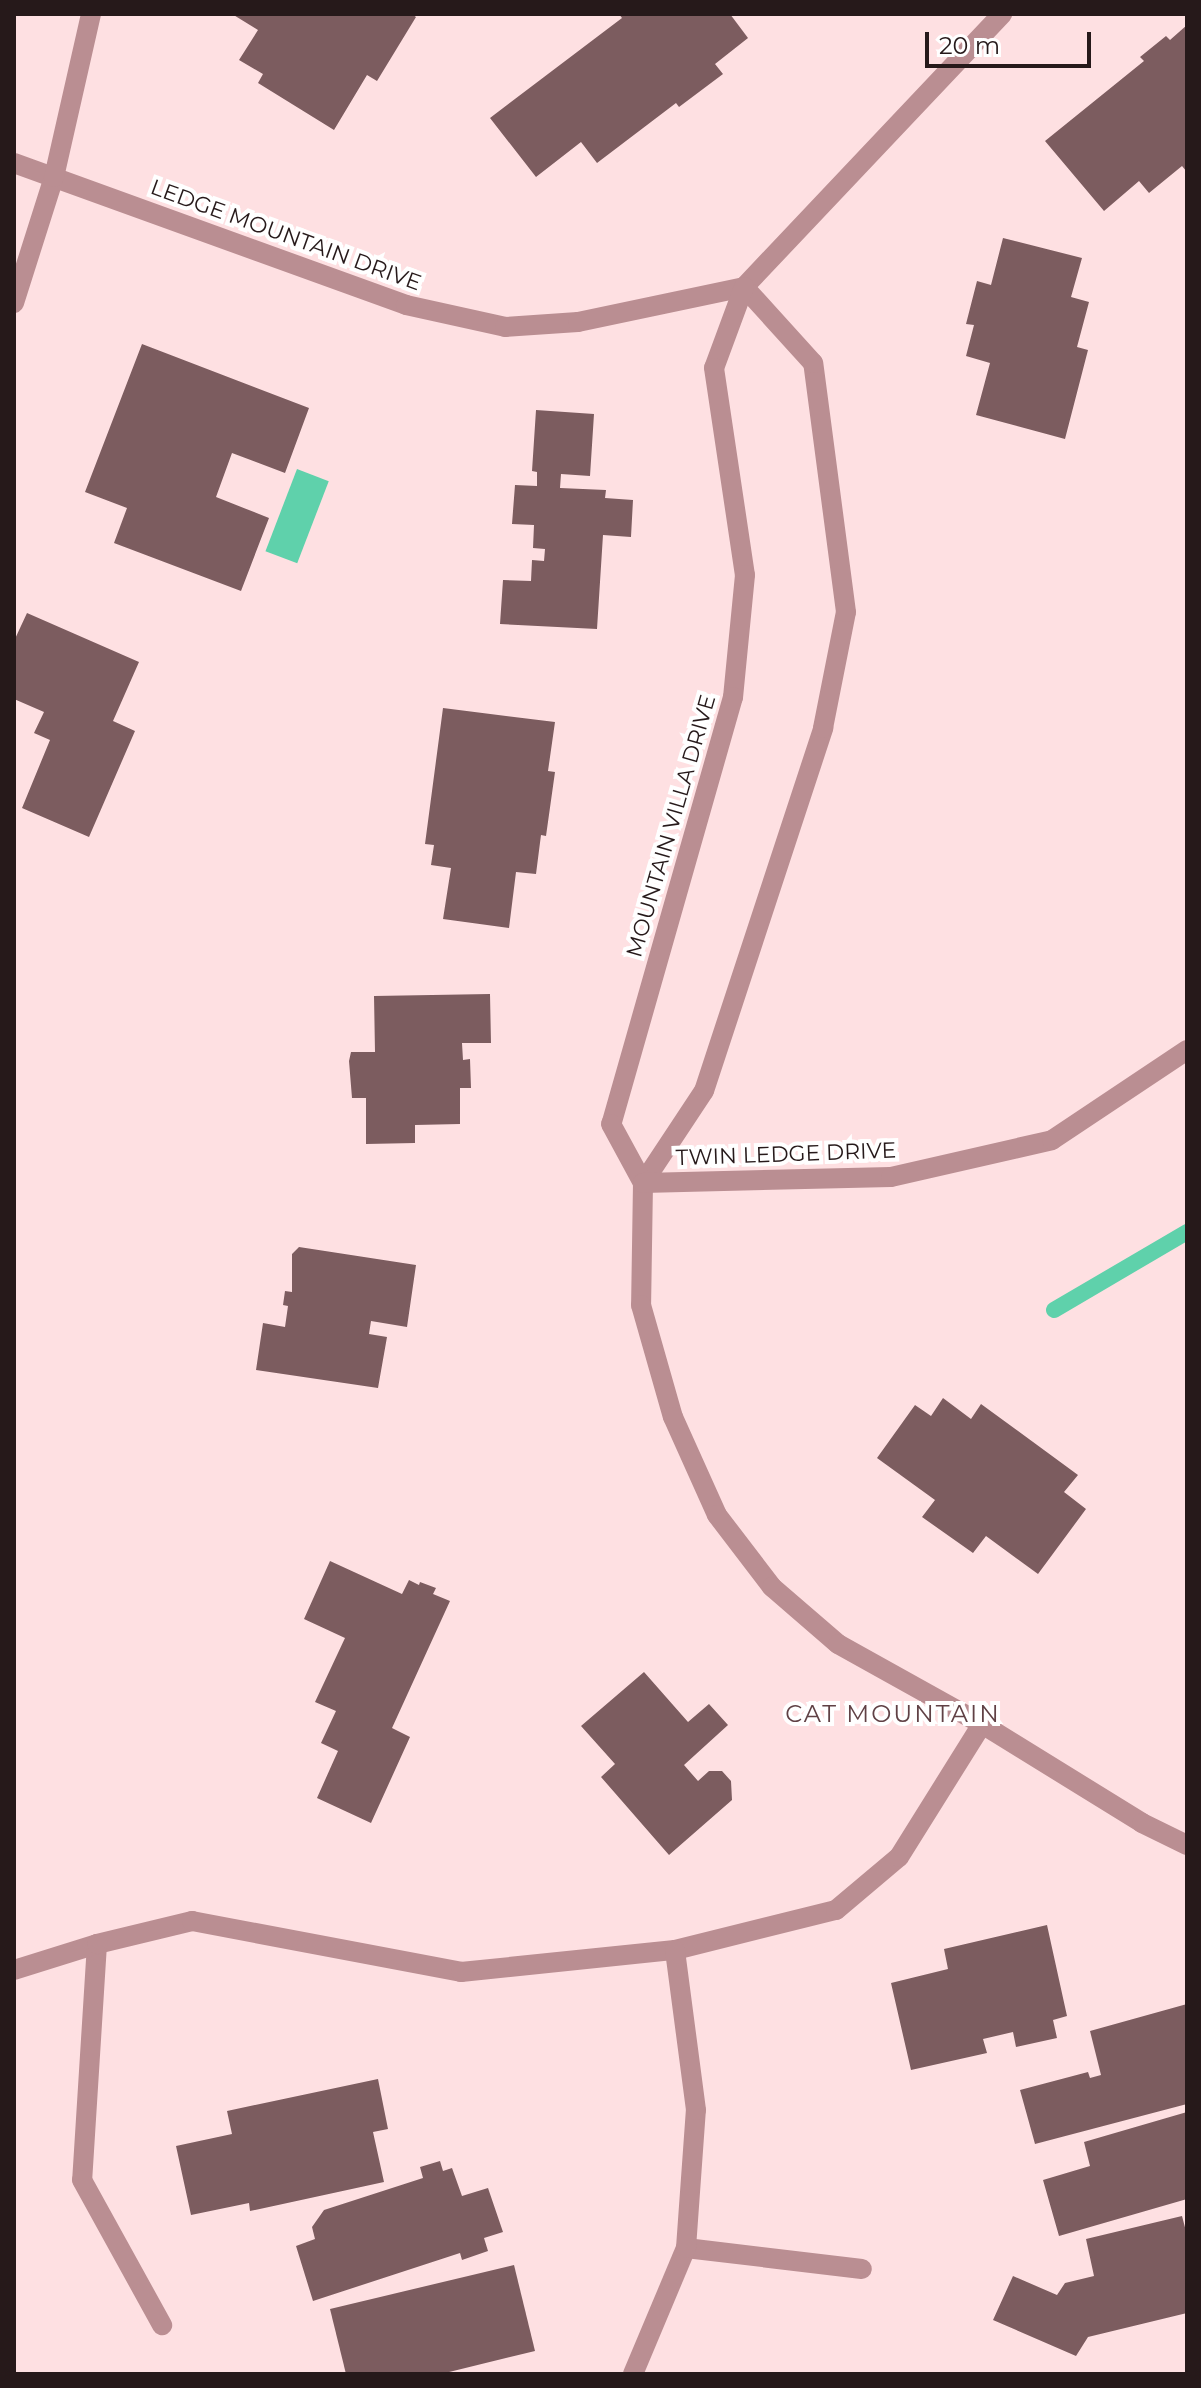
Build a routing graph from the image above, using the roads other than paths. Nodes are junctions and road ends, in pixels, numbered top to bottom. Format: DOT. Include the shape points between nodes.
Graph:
graph roads {
  1 [pos="91,14"];
  2 [pos="1002,14"];
  3 [pos="14,163"];
  4 [pos="54,177"];
  5 [pos="744,287"];
  6 [pos="14,303"];
  7 [pos="1187,1050"];
  8 [pos="643,1183"];
  9 [pos="982,1724"];
  10 [pos="1187,1845"];
  11 [pos="97,1944"];
  12 [pos="675,1950"];
  13 [pos="14,1970"];
  14 [pos="686,2248"];
  15 [pos="862,2269"];
  16 [pos="162,2325"];
  17 [pos="633,2374"];
  1 -- 4 [label="street"];
  2 -- 5 [label="street"];
  3 -- 4 [label="street, LEDGE MOUNTAIN DRIVE"];
  4 -- 5 [label="street, LEDGE MOUNTAIN DRIVE" via="406,305 505,327 578,322"];
  4 -- 6 [label="street"];
  5 -- 8 [label="street, MOUNTAIN VILLA DRIVE" via="714,368 745,575 733,697 611,1124"];
  5 -- 8 [label="street" via="813,363 846,612 823,728 704,1091"];
  7 -- 8 [label="street, TWIN LEDGE DRIVE" via="1052,1140 891,1177"];
  8 -- 9 [label="street, MOUNTAIN VILLA DRIVE" via="641,1305 673,1417 717,1515 772,1587 838,1644"];
  9 -- 10 [label="street, MOUNTAIN VILLA DRIVE"];
  9 -- 12 [label="street" via="899,1857 836,1910"];
  11 -- 12 [label="street" via="192,1921 461,1972"];
  11 -- 13 [label="street"];
  11 -- 16 [label="street" via="82,2180"];
  12 -- 14 [label="street" via="696,2110"];
  14 -- 15 [label="street"];
  14 -- 17 [label="street"];
}
